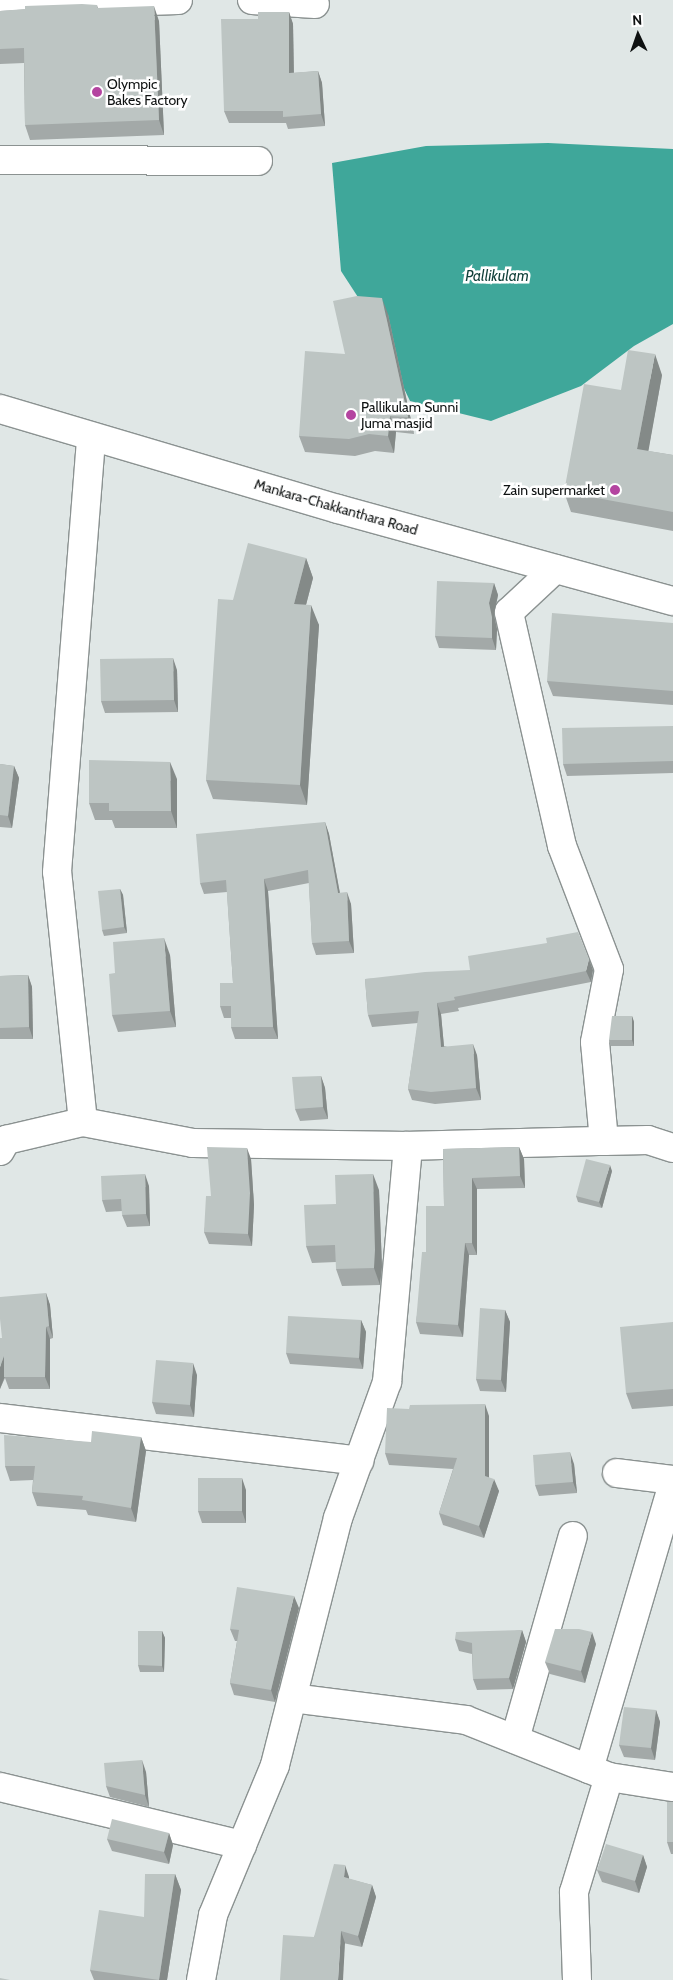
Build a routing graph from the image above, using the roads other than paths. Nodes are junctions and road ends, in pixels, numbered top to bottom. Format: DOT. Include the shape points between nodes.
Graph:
graph roads {
  1 [pos="178,0"];
  2 [pos="252,0"];
  3 [pos="314,4"];
  4 [pos="0,6"];
  5 [pos="0,160"];
  6 [pos="258,161"];
  7 [pos="0,409"];
  8 [pos="91,436"];
  9 [pos="555,568"];
  10 [pos="673,601"];
  11 [pos="83,1122"];
  12 [pos="604,1142"];
  13 [pos="408,1146"];
  14 [pos="673,1148"];
  15 [pos="0,1151"];
  16 [pos="0,1418"];
  17 [pos="358,1461"];
  18 [pos="617,1473"];
  19 [pos="673,1481"];
  20 [pos="573,1536"];
  21 [pos="292,1698"];
  22 [pos="514,1739"];
  23 [pos="599,1773"];
  24 [pos="0,1787"];
  25 [pos="673,1787"];
  26 [pos="242,1845"];
  27 [pos="201,1980"];
  28 [pos="577,1980"];
  1 -- 4 [label="street"];
  2 -- 3 [label="street"];
  5 -- 6 [label="street"];
  7 -- 8 [label="street, Mankara-Chakkanthara Road"];
  8 -- 9 [label="street, Mankara-Chakkanthara Road" via="338,509"];
  8 -- 11 [label="street" via="57,872"];
  9 -- 10 [label="street, Mankara-Chakkanthara Road"];
  9 -- 12 [label="street" via="509,612 562,846 609,969 595,1042"];
  11 -- 13 [label="street" via="193,1143"];
  11 -- 15 [label="street" via="6,1140"];
  12 -- 13 [label="street"];
  12 -- 14 [label="street" via="648,1140"];
  13 -- 17 [label="street" via="387,1382"];
  16 -- 17 [label="street"];
  17 -- 21 [label="street" via="338,1518"];
  18 -- 19 [label="street"];
  19 -- 23 [label="street"];
  20 -- 22 [label="street"];
  21 -- 22 [label="street" via="466,1720"];
  21 -- 26 [label="street" via="274,1765"];
  22 -- 23 [label="street"];
  23 -- 25 [label="street"];
  23 -- 28 [label="street" via="574,1892"];
  24 -- 26 [label="street"];
  26 -- 27 [label="street" via="213,1915"];
}
